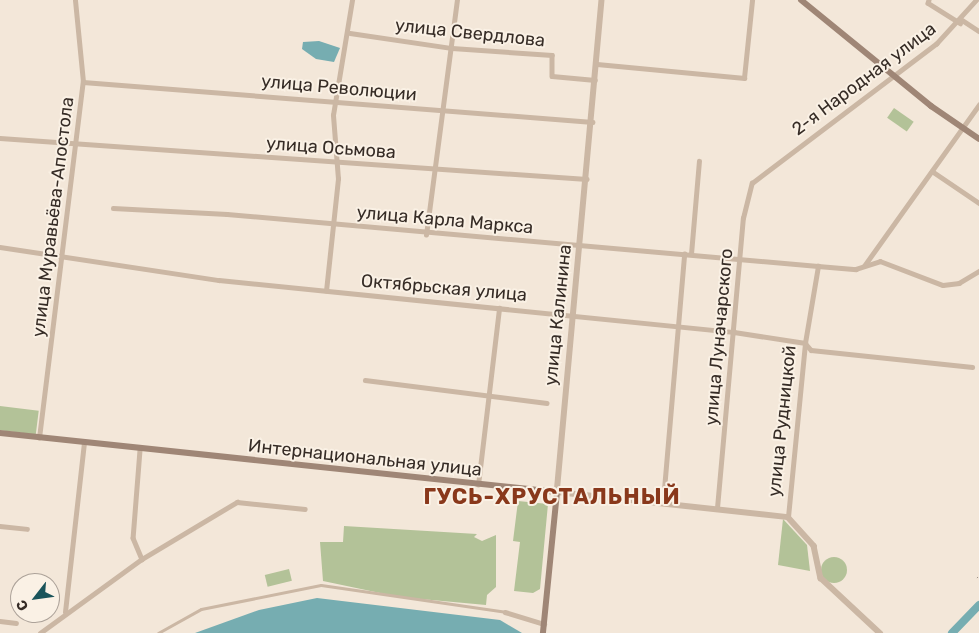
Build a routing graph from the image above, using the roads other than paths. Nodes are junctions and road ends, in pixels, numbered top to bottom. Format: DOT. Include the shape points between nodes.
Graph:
graph roads {
  1 [pos="75,0"];
  2 [pos="352,0"];
  3 [pos="457,0"];
  4 [pos="602,0"];
  5 [pos="752,0"];
  6 [pos="801,0"];
  7 [pos="930,0"];
  8 [pos="976,0"];
  9 [pos="961,22"];
  10 [pos="979,31"];
  11 [pos="350,33"];
  12 [pos="452,48"];
  13 [pos="596,64"];
  14 [pos="893,74"];
  15 [pos="595,80"];
  16 [pos="84,82"];
  17 [pos="334,101"];
  18 [pos="979,105"];
  19 [pos="441,110"];
  20 [pos="592,122"];
  21 [pos="961,127"];
  22 [pos="0,138"];
  23 [pos="979,139"];
  24 [pos="74,145"];
  25 [pos="334,160"];
  26 [pos="699,160"];
  27 [pos="434,170"];
  28 [pos="932,171"];
  29 [pos="761,173"];
  30 [pos="587,179"];
  31 [pos="979,203"];
  32 [pos="113,208"];
  33 [pos="333,224"];
  34 [pos="426,235"];
  35 [pos="582,244"];
  36 [pos="0,247"];
  37 [pos="684,254"];
  38 [pos="691,254"];
  39 [pos="64,255"];
  40 [pos="740,259"];
  41 [pos="818,266"];
  42 [pos="864,267"];
  43 [pos="979,270"];
  44 [pos="326,291"];
  45 [pos="499,308"];
  46 [pos="573,314"];
  47 [pos="678,326"];
  48 [pos="734,332"];
  49 [pos="805,343"];
  50 [pos="972,367"];
  51 [pos="365,380"];
  52 [pos="487,396"];
  53 [pos="547,402"];
  54 [pos="0,433"];
  55 [pos="40,438"];
  56 [pos="84,443"];
  57 [pos="140,450"];
  58 [pos="478,485"];
  59 [pos="557,492"];
  60 [pos="663,501"];
  61 [pos="717,508"];
  62 [pos="305,509"];
  63 [pos="788,517"];
  64 [pos="0,526"];
  65 [pos="27,529"];
  66 [pos="142,559"];
  67 [pos="65,612"];
  68 [pos="505,612"];
  69 [pos="544,624"];
  70 [pos="40,633"];
  71 [pos="158,633"];
  72 [pos="543,633"];
  73 [pos="880,633"];
  1 -- 16 [label="street, улица Муравьёва-Апостола"];
  2 -- 11 [label="street"];
  3 -- 12 [label="street"];
  4 -- 13 [label="street, улица Калинина"];
  5 -- 13 [label="street" via="744,78"];
  6 -- 14 [label="main road"];
  7 -- 9 [label="street" via="928,3"];
  8 -- 9 [label="street, 2-я Народная улица"];
  9 -- 10 [label="street"];
  9 -- 14 [label="street, 2-я Народная улица"];
  11 -- 12 [label="street, улица Свердлова"];
  11 -- 17 [label="street"];
  12 -- 15 [label="street, улица Свердлова" via="552,55 552,76"];
  12 -- 19 [label="street"];
  13 -- 15 [label="street, улица Калинина"];
  14 -- 21 [label="main road"];
  14 -- 29 [label="street, 2-я Народная улица"];
  15 -- 20 [label="street, улица Калинина"];
  16 -- 17 [label="street, улица Революции"];
  16 -- 24 [label="street, улица Муравьёва-Апостола"];
  17 -- 19 [label="street, улица Революции"];
  17 -- 25 [label="street"];
  18 -- 21 [label="street"];
  19 -- 20 [label="street, улица Революции"];
  19 -- 27 [label="street"];
  20 -- 30 [label="street, улица Калинина"];
  21 -- 23 [label="main road"];
  21 -- 28 [label="street"];
  22 -- 24 [label="street, улица Осьмова"];
  24 -- 25 [label="street, улица Осьмова"];
  24 -- 39 [label="street, улица Муравьёва-Апостола"];
  25 -- 27 [label="street, улица Осьмова"];
  25 -- 33 [label="street" via="338,179"];
  26 -- 38 [label="street"];
  27 -- 30 [label="street, улица Осьмова"];
  27 -- 34 [label="street"];
  28 -- 31 [label="street"];
  28 -- 42 [label="street"];
  29 -- 40 [label="street, улица Луначарского" via="746,201"];
  30 -- 35 [label="street, улица Калинина"];
  32 -- 33 [label="street, улица Карла Маркса"];
  33 -- 34 [label="street, улица Карла Маркса"];
  33 -- 44 [label="street"];
  34 -- 35 [label="street, улица Карла Маркса"];
  35 -- 37 [label="street, улица Карла Маркса"];
  35 -- 46 [label="street, улица Калинина"];
  36 -- 39 [label="street, Октябрьская улица"];
  37 -- 38 [label="street, улица Карла Маркса"];
  37 -- 47 [label="street"];
  38 -- 40 [label="street, улица Карла Маркса"];
  39 -- 44 [label="street, Октябрьская улица" via="218,280"];
  39 -- 55 [label="street, улица Муравьёва-Апостола"];
  40 -- 41 [label="street, улица Карла Маркса"];
  40 -- 48 [label="street, улица Луначарского"];
  41 -- 42 [label="street, улица Карла Маркса"];
  41 -- 49 [label="street, улица Рудницкой"];
  42 -- 43 [label="street, улица Карла Маркса" via="880,261 943,285 959,283"];
  44 -- 45 [label="street, Октябрьская улица"];
  45 -- 46 [label="street, Октябрьская улица"];
  45 -- 52 [label="street"];
  46 -- 47 [label="street, Октябрьская улица"];
  46 -- 59 [label="street, улица Калинина"];
  47 -- 48 [label="street, Октябрьская улица"];
  47 -- 60 [label="street"];
  48 -- 49 [label="street, Октябрьская улица"];
  48 -- 61 [label="street, улица Луначарского"];
  49 -- 50 [label="street, Октябрьская улица" via="811,350"];
  49 -- 63 [label="street, улица Рудницкой"];
  51 -- 52 [label="street"];
  52 -- 53 [label="street"];
  52 -- 58 [label="street"];
  54 -- 55 [label="main road, Интернациональная улица"];
  55 -- 56 [label="main road, Интернациональная улица"];
  56 -- 57 [label="main road, Интернациональная улица"];
  56 -- 67 [label="street"];
  57 -- 58 [label="main road, Интернациональная улица"];
  57 -- 66 [label="street" via="133,538"];
  58 -- 59 [label="main road, Интернациональная улица"];
  59 -- 60 [label="street, Интернациональная улица"];
  59 -- 69 [label="main road, улица Калинина"];
  60 -- 61 [label="street, Интернациональная улица"];
  61 -- 63 [label="street, Интернациональная улица"];
  62 -- 66 [label="street" via="237,502"];
  63 -- 73 [label="street, улица Рудницкой" via="814,546 821,578"];
  64 -- 65 [label="street"];
  66 -- 67 [label="street"];
  67 -- 70 [label="street"];
  68 -- 69 [label="street"];
  68 -- 71 [label="street" via="321,585 201,609"];
  69 -- 72 [label="main road, улица Калинина"];
}
